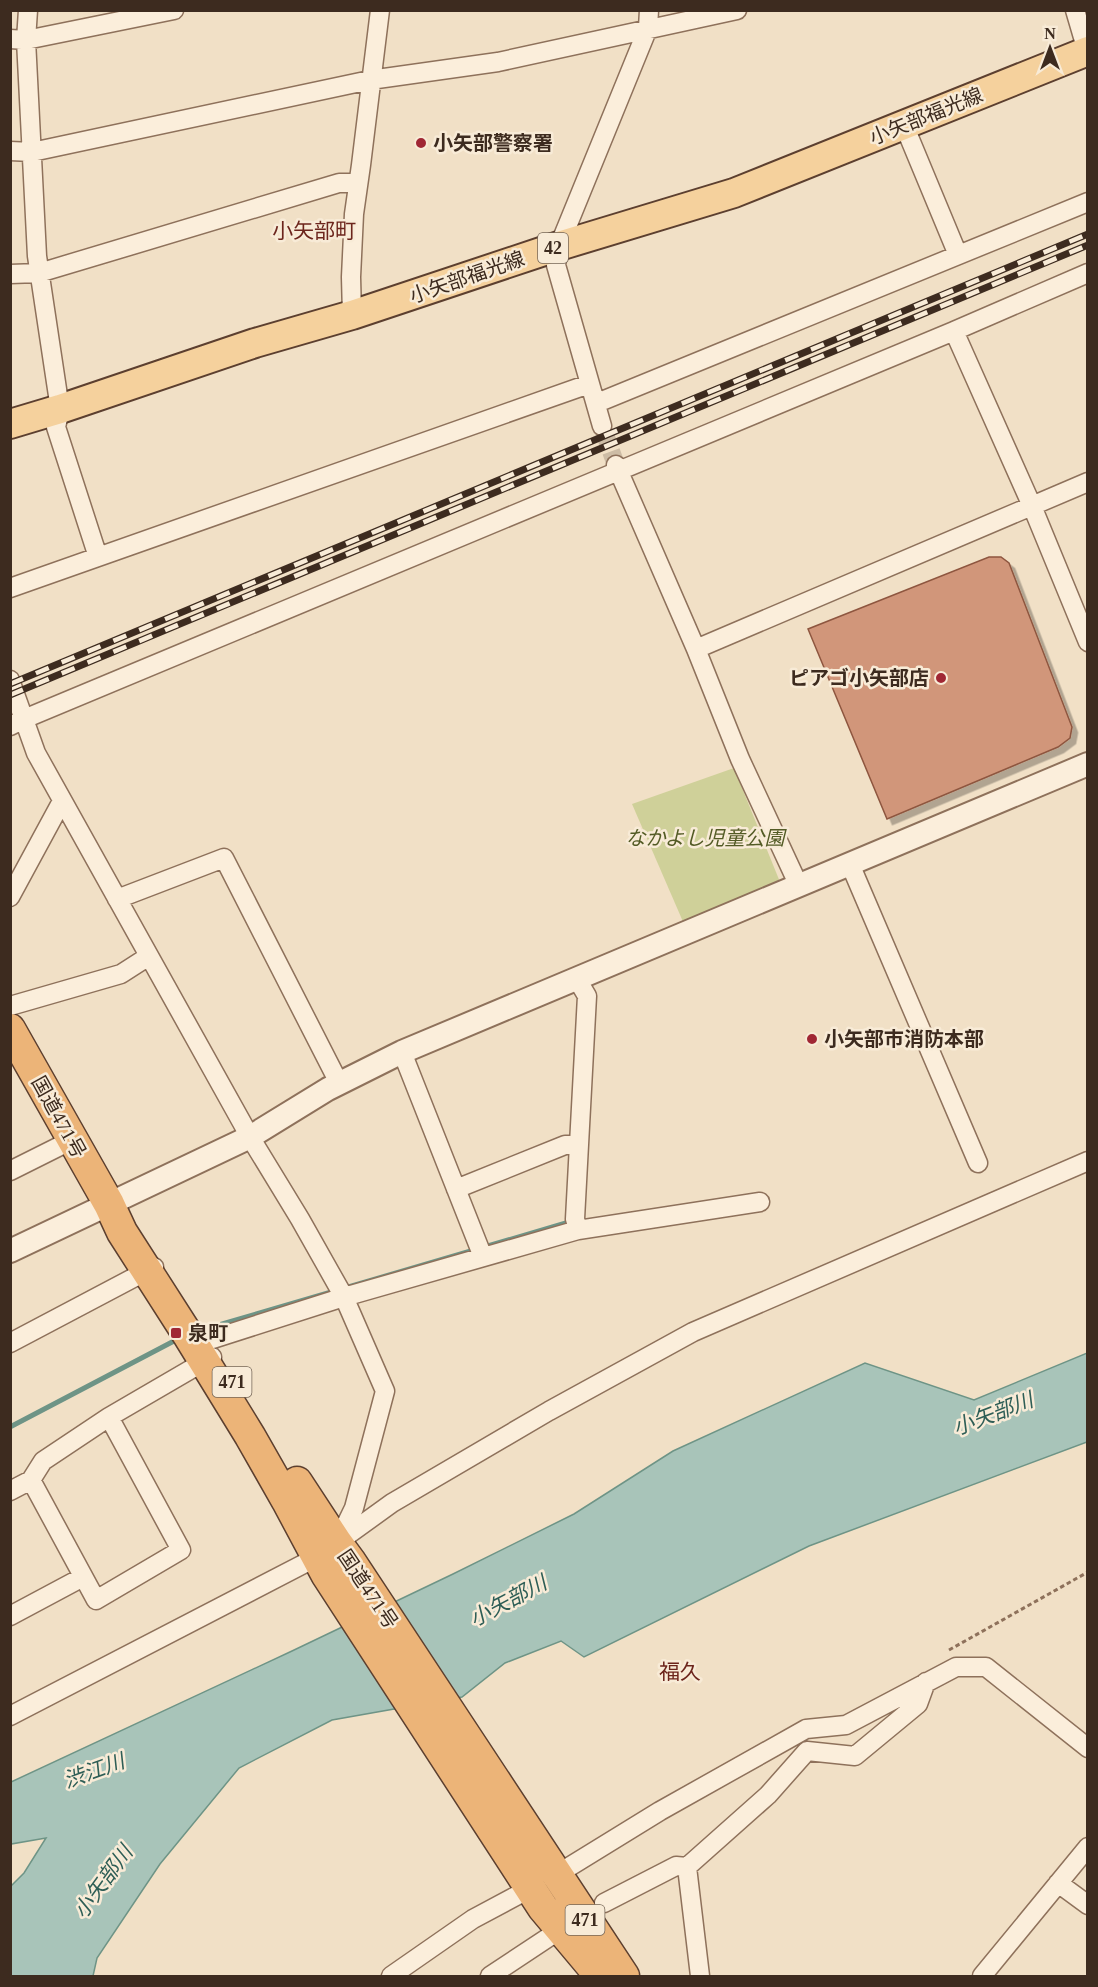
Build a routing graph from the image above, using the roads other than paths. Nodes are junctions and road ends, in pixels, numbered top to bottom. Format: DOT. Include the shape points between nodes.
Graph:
graph roads {
  1 [pos="28,10"];
  2 [pos="174,10"];
  3 [pos="380,10"];
  4 [pos="737,10"];
  5 [pos="1075,10"];
  6 [pos="648,19"];
  7 [pos="18,40"];
  8 [pos="1087,51"];
  9 [pos="370,80"];
  10 [pos="904,125"];
  11 [pos="10,151"];
  12 [pos="32,152"];
  13 [pos="358,183"];
  14 [pos="1088,202"];
  15 [pos="559,246"];
  16 [pos="958,255"];
  17 [pos="39,273"];
  18 [pos="1088,273"];
  19 [pos="10,274"];
  20 [pos="352,315"];
  21 [pos="954,331"];
  22 [pos="589,384"];
  23 [pos="597,403"];
  24 [pos="60,409"];
  25 [pos="10,424"];
  26 [pos="602,426"];
  27 [pos="617,468"];
  28 [pos="1088,483"];
  29 [pos="1032,506"];
  30 [pos="98,557"];
  31 [pos="10,588"];
  32 [pos="1088,642"];
  33 [pos="696,649"];
  34 [pos="10,680"];
  35 [pos="17,722"];
  36 [pos="1088,764"];
  37 [pos="62,801"];
  38 [pos="850,864"];
  39 [pos="799,886"];
  40 [pos="10,897"];
  41 [pos="117,899"];
  42 [pos="149,956"];
  43 [pos="578,979"];
  44 [pos="10,1006"];
  45 [pos="10,1029"];
  46 [pos="402,1052"];
  47 [pos="339,1083"];
  48 [pos="250,1137"];
  49 [pos="72,1140"];
  50 [pos="578,1145"];
  51 [pos="1088,1161"];
  52 [pos="978,1162"];
  53 [pos="10,1171"];
  54 [pos="456,1189"];
  55 [pos="760,1202"];
  56 [pos="109,1204"];
  57 [pos="578,1230"];
  58 [pos="10,1251"];
  59 [pos="483,1257"];
  60 [pos="152,1268"];
  61 [pos="344,1297"];
  62 [pos="10,1343"];
  63 [pos="205,1350"];
  64 [pos="110,1417"];
  65 [pos="31,1479"];
  66 [pos="10,1491"];
  67 [pos="333,1559"];
  68 [pos="83,1577"];
  69 [pos="10,1616"];
  70 [pos="927,1683"];
  71 [pos="10,1716"];
  72 [pos="1088,1748"];
  73 [pos="1088,1847"];
  74 [pos="687,1867"];
  75 [pos="539,1875"];
  76 [pos="1058,1883"];
  77 [pos="604,1903"];
  78 [pos="1088,1905"];
  79 [pos="552,1935"];
  80 [pos="391,1977"];
  81 [pos="490,1977"];
  82 [pos="600,1977"];
  83 [pos="624,1977"];
  84 [pos="700,1977"];
  85 [pos="982,1977"];
  1 -- 7 [label="street"];
  2 -- 7 [label="street"];
  3 -- 9 [label="street"];
  4 -- 6 [label="street"];
  5 -- 8 [label="street"];
  6 -- 9 [label="street" via="498,62"];
  6 -- 15 [label="street"];
  7 -- 12 [label="street"];
  8 -- 10 [label="main road, 小矢部福光線 / 42"];
  9 -- 12 [label="street"];
  9 -- 13 [label="street"];
  10 -- 15 [label="main road, 小矢部福光線 / 42" via="734,193"];
  10 -- 16 [label="street"];
  11 -- 12 [label="street"];
  12 -- 17 [label="street"];
  13 -- 17 [label="street" via="339,183"];
  13 -- 20 [label="street"];
  14 -- 16 [label="street"];
  15 -- 20 [label="main road, 小矢部福光線 / 42"];
  15 -- 22 [label="street" via="556,266"];
  16 -- 23 [label="street"];
  17 -- 19 [label="street"];
  17 -- 24 [label="street"];
  18 -- 21 [label="street"];
  20 -- 24 [label="main road, 小矢部福光線 / 42" via="255,343"];
  21 -- 27 [label="street"];
  21 -- 29 [label="street"];
  22 -- 23 [label="street"];
  22 -- 30 [label="street"];
  23 -- 26 [label="street"];
  24 -- 25 [label="main road, 小矢部福光線 / 42"];
  24 -- 30 [label="street" via="56,427"];
  27 -- 33 [label="street"];
  27 -- 35 [label="street"];
  28 -- 29 [label="street"];
  29 -- 32 [label="street"];
  29 -- 33 [label="street"];
  30 -- 31 [label="street"];
  33 -- 39 [label="street" via="740,759"];
  34 -- 35 [label="street"];
  35 -- 37 [label="street"];
  36 -- 38 [label="street"];
  37 -- 40 [label="street"];
  37 -- 41 [label="street"];
  38 -- 39 [label="street"];
  38 -- 52 [label="street"];
  39 -- 43 [label="street"];
  41 -- 42 [label="street"];
  41 -- 47 [label="street" via="224,858"];
  42 -- 44 [label="street" via="121,974"];
  42 -- 48 [label="street"];
  43 -- 46 [label="street"];
  43 -- 50 [label="street" via="587,996"];
  45 -- 49 [label="highway, 国道471号 / 471"];
  46 -- 47 [label="street"];
  46 -- 54 [label="street"];
  47 -- 48 [label="street"];
  48 -- 56 [label="street"];
  48 -- 61 [label="street"];
  49 -- 53 [label="street"];
  49 -- 56 [label="highway, 国道471号 / 471"];
  50 -- 54 [label="street" via="565,1144"];
  50 -- 57 [label="street"];
  51 -- 67 [label="street" via="693,1332 392,1503"];
  54 -- 59 [label="street"];
  55 -- 57 [label="street"];
  56 -- 58 [label="street"];
  56 -- 60 [label="highway, 国道471号 / 471" via="132,1228"];
  57 -- 59 [label="street"];
  59 -- 61 [label="street"];
  60 -- 62 [label="street"];
  60 -- 63 [label="highway, 国道471号 / 471"];
  61 -- 63 [label="street"];
  61 -- 67 [label="street" via="385,1391 354,1508"];
  63 -- 64 [label="street"];
  63 -- 67 [label="highway, 国道471号 / 471"];
  64 -- 65 [label="street" via="43,1461"];
  64 -- 68 [label="street" via="181,1550 96,1600"];
  65 -- 66 [label="street"];
  65 -- 68 [label="street"];
  67 -- 71 [label="street"];
  67 -- 75 [label="highway, 国道471号 / 471"];
  68 -- 69 [label="street"];
  70 -- 72 [label="street" via="956,1667 986,1667"];
  70 -- 74 [label="street" via="918,1704 855,1756 807,1750 768,1795"];
  70 -- 75 [label="street" via="846,1725 806,1729"];
  73 -- 76 [label="street"];
  74 -- 77 [label="street" via="676,1866"];
  74 -- 84 [label="street"];
  75 -- 80 [label="street"];
  75 -- 82 [label="highway, 国道471号 / 471" via="543,1908"];
  75 -- 83 [label="highway, 国道471号 / 471"];
  76 -- 78 [label="street"];
  76 -- 85 [label="street"];
  79 -- 81 [label="street"];
}
